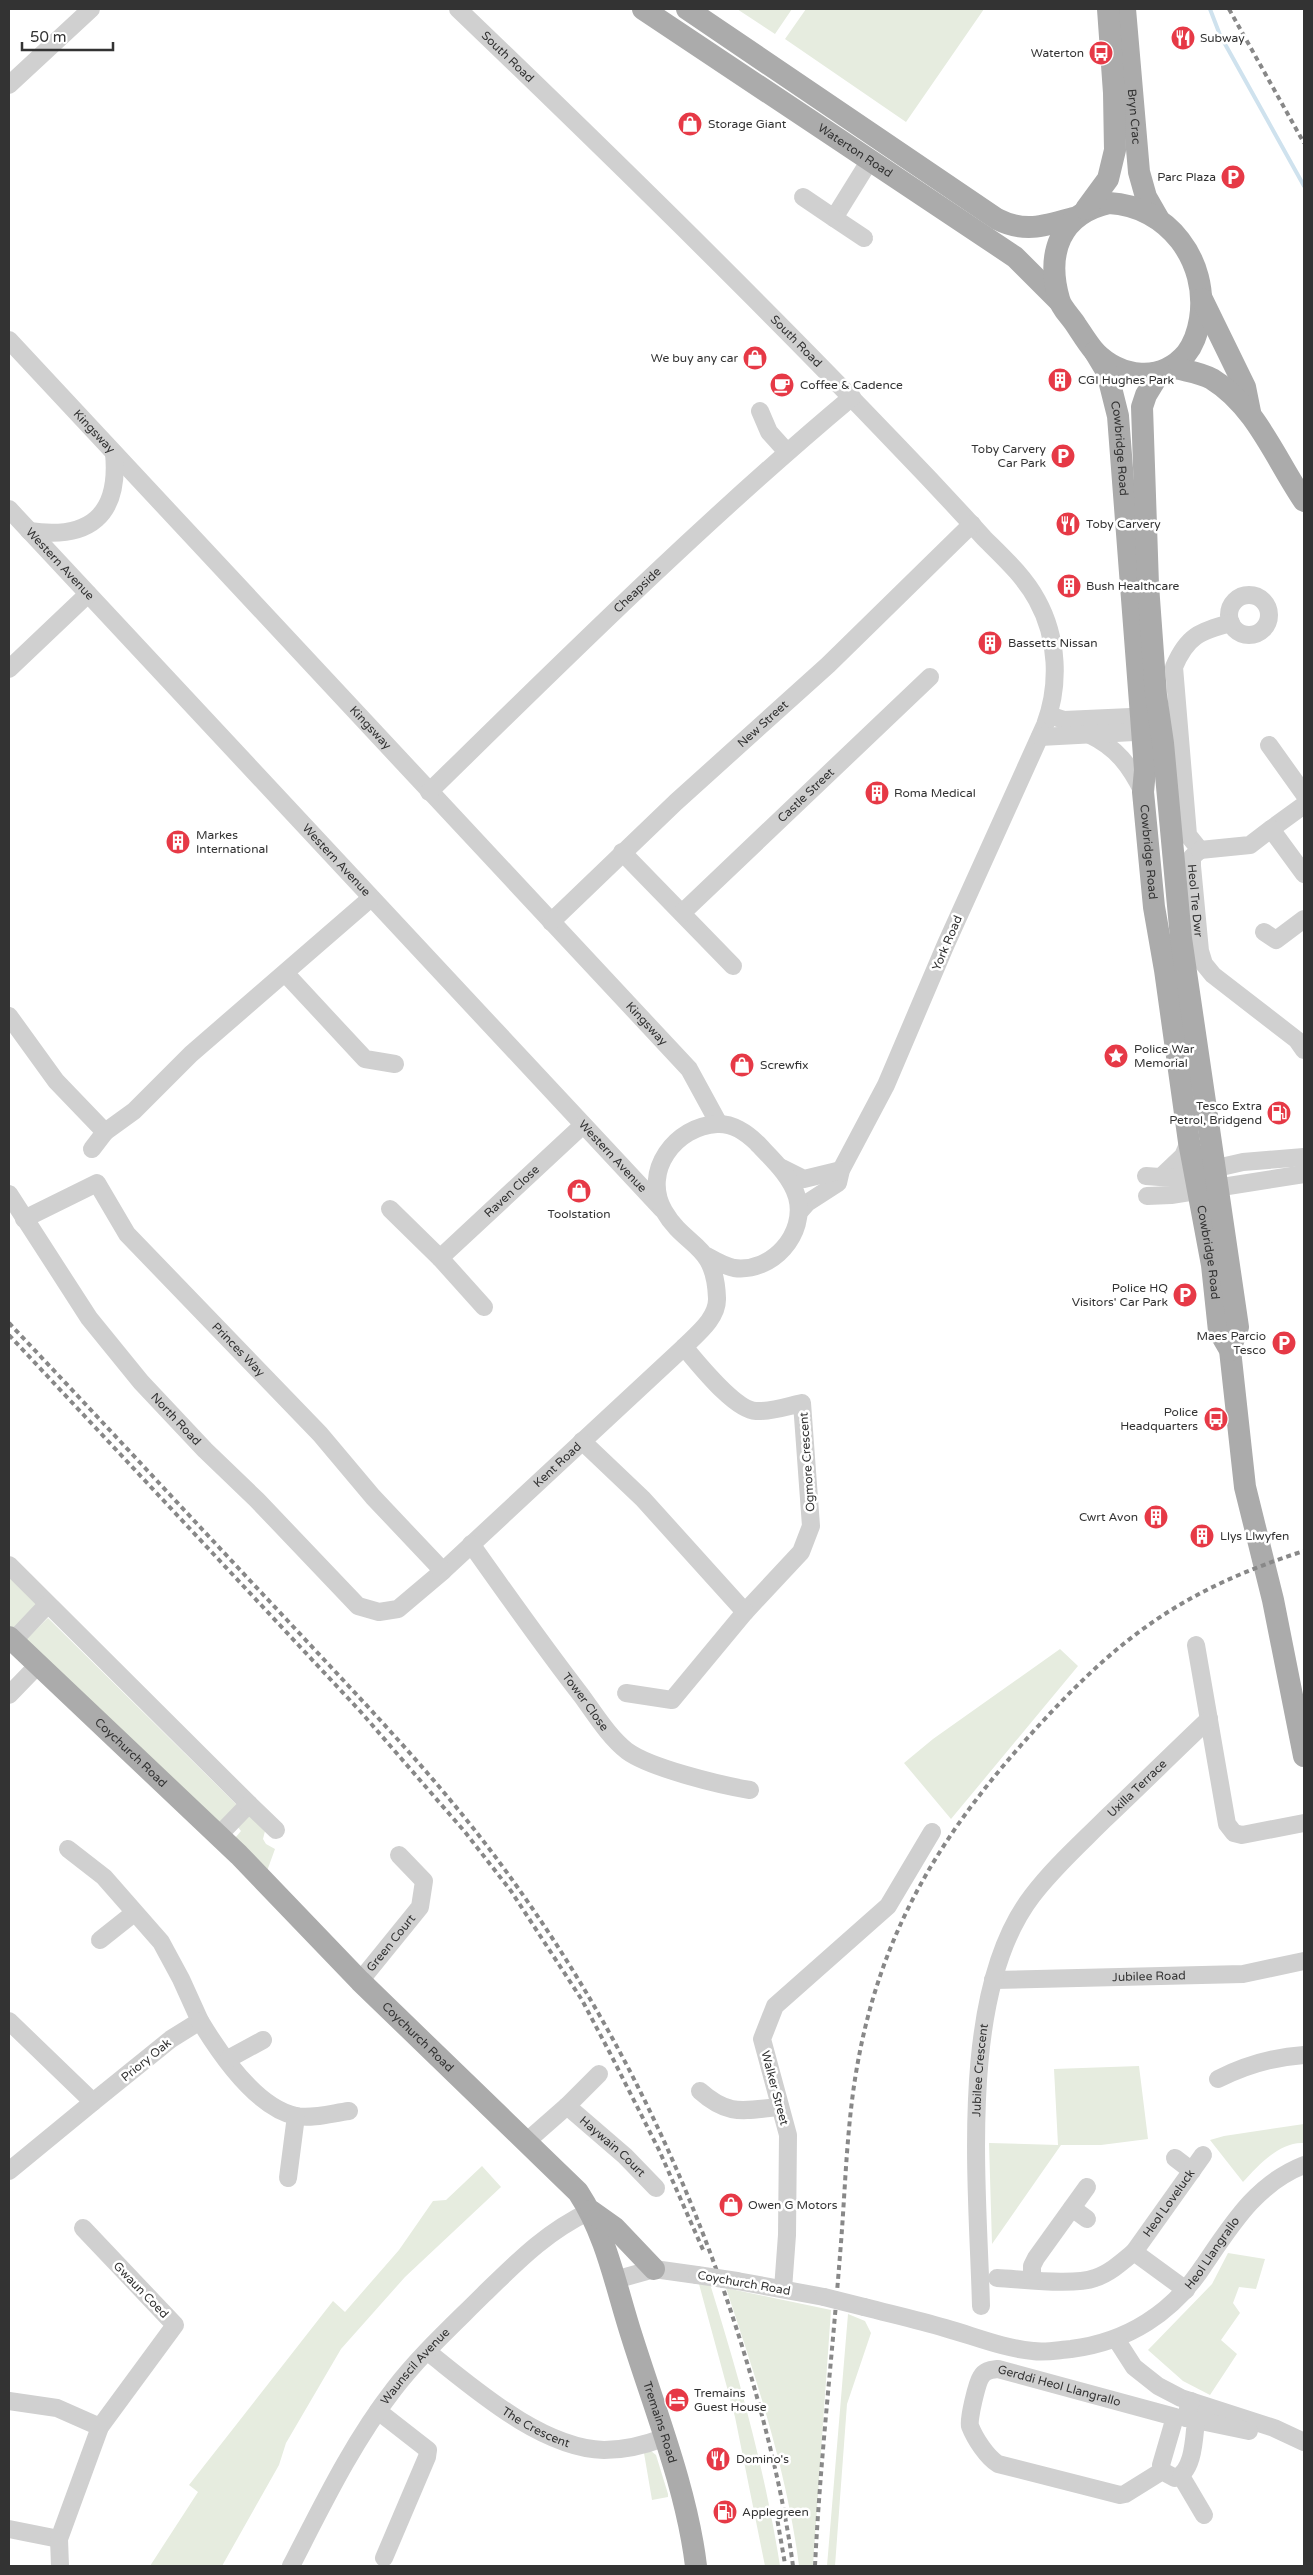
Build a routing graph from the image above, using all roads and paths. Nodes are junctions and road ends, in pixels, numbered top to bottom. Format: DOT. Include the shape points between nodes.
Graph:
graph roads {
  1 [pos="91,9"];
  2 [pos="458,9"];
  3 [pos="644,9"];
  4 [pos="687,9"];
  5 [pos="1108,9"];
  6 [pos="1125,9"];
  7 [pos="9,85"];
  8 [pos="870,160"];
  9 [pos="803,198"];
  10 [pos="1079,214"];
  11 [pos="834,218"];
  12 [pos="1158,218"];
  13 [pos="864,238"];
  14 [pos="1202,298"];
  15 [pos="1059,301"];
  16 [pos="9,340"];
  17 [pos="1095,352"];
  18 [pos="1166,370"];
  19 [pos="852,397"];
  20 [pos="760,411"];
  21 [pos="1250,413"];
  22 [pos="787,452"];
  23 [pos="114,454"];
  24 [pos="1304,501"];
  25 [pos="9,509"];
  26 [pos="972,524"];
  27 [pos="29,531"];
  28 [pos="88,594"];
  29 [pos="1231,623"];
  30 [pos="9,669"];
  31 [pos="930,677"];
  32 [pos="1049,715"];
  33 [pos="1151,723"];
  34 [pos="1090,735"];
  35 [pos="1040,736"];
  36 [pos="1269,745"];
  37 [pos="429,792"];
  38 [pos="1143,792"];
  39 [pos="1304,794"];
  40 [pos="1304,805"];
  41 [pos="1271,829"];
  42 [pos="1200,850"];
  43 [pos="622,852"];
  44 [pos="1304,874"];
  45 [pos="370,898"];
  46 [pos="682,913"];
  47 [pos="1304,919"];
  48 [pos="551,922"];
  49 [pos="1264,932"];
  50 [pos="733,966"];
  51 [pos="286,974"];
  52 [pos="9,1016"];
  53 [pos="1304,1050"];
  54 [pos="395,1064"];
  55 [pos="720,1124"];
  56 [pos="583,1126"];
  57 [pos="105,1132"];
  58 [pos="1189,1142"];
  59 [pos="92,1149"];
  60 [pos="1304,1157"];
  61 [pos="779,1167"];
  62 [pos="841,1170"];
  63 [pos="1304,1174"];
  64 [pos="1206,1179"];
  65 [pos="9,1194"];
  66 [pos="1146,1196"];
  67 [pos="390,1209"];
  68 [pos="664,1211"];
  69 [pos="800,1212"];
  70 [pos="24,1219"];
  71 [pos="707,1256"];
  72 [pos="440,1258"];
  73 [pos="748,1267"];
  74 [pos="717,1298"];
  75 [pos="484,1307"];
  76 [pos="684,1347"];
  77 [pos="582,1441"];
  78 [pos="471,1544"];
  79 [pos="9,1566"];
  80 [pos="443,1571"];
  81 [pos="47,1605"];
  82 [pos="379,1612"];
  83 [pos="745,1612"];
  84 [pos="11,1639"];
  85 [pos="1196,1645"];
  86 [pos="37,1666"];
  87 [pos="626,1693"];
  88 [pos="9,1695"];
  89 [pos="1209,1719"];
  90 [pos="1304,1756"];
  91 [pos="750,1790"];
  92 [pos="249,1804"];
  93 [pos="1304,1823"];
  94 [pos="276,1830"];
  95 [pos="932,1832"];
  96 [pos="219,1835"];
  97 [pos="68,1849"];
  98 [pos="399,1855"];
  99 [pos="1066,1858"];
  100 [pos="134,1913"];
  101 [pos="100,1940"];
  102 [pos="1304,1961"];
  103 [pos="994,1980"];
  104 [pos="360,1981"];
  105 [pos="9,2021"];
  106 [pos="200,2021"];
  107 [pos="263,2040"];
  108 [pos="1304,2055"];
  109 [pos="228,2059"];
  110 [pos="599,2074"];
  111 [pos="1218,2079"];
  112 [pos="700,2091"];
  113 [pos="93,2102"];
  114 [pos="567,2106"];
  115 [pos="780,2107"];
  116 [pos="349,2111"];
  117 [pos="296,2116"];
  118 [pos="526,2142"];
  119 [pos="1203,2155"];
  120 [pos="1175,2158"];
  121 [pos="1304,2166"];
  122 [pos="9,2171"];
  123 [pos="1192,2171"];
  124 [pos="288,2178"];
  125 [pos="1088,2187"];
  126 [pos="656,2188"];
  127 [pos="1072,2208"];
  128 [pos="590,2211"];
  129 [pos="1087,2218"];
  130 [pos="83,2228"];
  131 [pos="1134,2252"];
  132 [pos="654,2269"];
  133 [pos="997,2278"];
  134 [pos="1032,2279"];
  135 [pos="615,2280"];
  136 [pos="782,2289"];
  137 [pos="1186,2290"];
  138 [pos="981,2306"];
  139 [pos="864,2307"];
  140 [pos="1116,2339"];
  141 [pos="428,2352"];
  142 [pos="9,2401"];
  143 [pos="378,2411"];
  144 [pos="1187,2414"];
  145 [pos="100,2427"];
  146 [pos="664,2438"];
  147 [pos="1304,2442"];
  148 [pos="1162,2471"];
  149 [pos="1181,2476"];
  150 [pos="1204,2515"];
  151 [pos="9,2529"];
  152 [pos="59,2539"];
  153 [pos="384,2558"];
  154 [pos="60,2566"];
  155 [pos="291,2566"];
  156 [pos="696,2566"];
  1 -- 7 [label="street"];
  2 -- 19 [label="street, South Road"];
  3 -- 8 [label="main road, Waterton Road"];
  4 -- 10 [label="main road, Waterton Road" via="997,219 1008,224 1040,228"];
  5 -- 10 [label="main road, Bryn Crac" via="1115,150 1108,179"];
  6 -- 12 [label="main road, Bryn Crac" via="1139,172 1146,197"];
  8 -- 11 [label="street"];
  8 -- 15 [label="main road, Waterton Road" via="1015,258"];
  9 -- 11 [label="street"];
  10 -- 12 [label="main road" via="1109,203 1122,203"];
  10 -- 15 [label="main road" via="1065,229 1057,251 1055,264"];
  11 -- 13 [label="street"];
  12 -- 14 [label="main road" via="1174,232 1188,253"];
  14 -- 18 [label="main road" via="1194,341 1187,352"];
  14 -- 21 [label="main road" via="1245,387"];
  15 -- 17 [label="main road"];
  16 -- 23 [label="street, Kingsway"];
  17 -- 18 [label="main road" via="1110,364 1134,374"];
  17 -- 33 [label="main road, Cowbridge Road" via="1107,372 1118,416"];
  18 -- 21 [label="main road" via="1212,379"];
  18 -- 33 [label="main road, Cowbridge Road" via="1146,395 1141,424"];
  19 -- 22 [label="street, Cheapside"];
  19 -- 26 [label="street, South Road"];
  20 -- 22 [label="street" via="768,432"];
  21 -- 24 [label="main road"];
  22 -- 37 [label="street, Cheapside" via="558,666"];
  23 -- 27 [label="street" via="112,498 100,517 81,530"];
  23 -- 37 [label="street, Kingsway"];
  25 -- 27 [label="street, Western Avenue"];
  26 -- 32 [label="street, South Road" via="1015,569 1037,599 1055,655"];
  26 -- 43 [label="street, New Street" via="828,665"];
  27 -- 28 [label="street, Western Avenue"];
  28 -- 30 [label="street"];
  28 -- 45 [label="street, Western Avenue"];
  29 -- 42 [label="street, Heol Tre Dwr" via="1193,637 1186,643 1174,667 1188,836"];
  31 -- 46 [label="street, Castle Street"];
  32 -- 33 [label="street" via="1064,720"];
  32 -- 35 [label="street, York Road"];
  33 -- 34 [label="street"];
  33 -- 38 [label="main road, Cowbridge Road"];
  33 -- 64 [label="main road, Cowbridge Road" via="1181,938"];
  34 -- 35 [label="street"];
  34 -- 38 [label="street" via="1125,760"];
  35 -- 62 [label="street, York Road" via="886,1084"];
  36 -- 39 [label="street"];
  37 -- 48 [label="street, Kingsway"];
  38 -- 58 [label="main road, Cowbridge Road" via="1154,907"];
  40 -- 41 [label="street"];
  41 -- 42 [label="street" via="1250,845"];
  41 -- 44 [label="street"];
  42 -- 53 [label="street, Heol Tre Dwr" via="1192,856 1192,866 1204,964 1213,976 1297,1040"];
  43 -- 46 [label="street"];
  43 -- 48 [label="street, New Street"];
  45 -- 51 [label="street"];
  45 -- 56 [label="street, Western Avenue"];
  46 -- 50 [label="street"];
  47 -- 49 [label="street" via="1276,940"];
  48 -- 55 [label="street, Kingsway" via="689,1069"];
  51 -- 54 [label="street" via="365,1059"];
  51 -- 57 [label="street" via="191,1054 134,1111"];
  52 -- 57 [label="street" via="56,1081"];
  55 -- 61 [label="street" via="734,1127 749,1136"];
  55 -- 68 [label="street" via="692,1130 672,1145 659,1171 659,1198"];
  56 -- 68 [label="street, Western Avenue"];
  56 -- 72 [label="street, Raven Close"];
  57 -- 59 [label="street"];
  58 -- 64 [label="main road, Cowbridge Road"];
  58 -- 64 [label="street" via="1183,1156 1154,1176"];
  60 -- 64 [label="street" via="1243,1162"];
  61 -- 62 [label="street" via="804,1179"];
  61 -- 69 [label="street" via="797,1196"];
  62 -- 69 [label="street, York Road" via="838,1182 807,1203"];
  63 -- 64 [label="street"];
  64 -- 66 [label="street"];
  64 -- 90 [label="main road, Cowbridge Road" via="1238,1327 1230,1350 1245,1487 1273,1600"];
  65 -- 70 [label="street, North Road"];
  67 -- 72 [label="street"];
  68 -- 71 [label="street"];
  69 -- 73 [label="street" via="793,1236 785,1248 775,1256"];
  70 -- 80 [label="street, Princes Way" via="97,1183 127,1234 320,1434 373,1497"];
  70 -- 82 [label="street, North Road" via="89,1318 141,1382 358,1606"];
  71 -- 73 [label="street" via="723,1265"];
  71 -- 74 [label="street" via="713,1270"];
  72 -- 75 [label="street"];
  73 -- 74 [label="street, Kent Road" via="725,1286"];
  74 -- 76 [label="street, Kent Road" via="711,1317"];
  76 -- 77 [label="street, Kent Road"];
  76 -- 83 [label="street, Ogmore Crescent" via="743,1407 755,1411 802,1403 812,1526 801,1552"];
  77 -- 78 [label="street, Kent Road"];
  77 -- 83 [label="street" via="643,1500"];
  78 -- 80 [label="street, Kent Road"];
  78 -- 91 [label="street, Tower Close" via="568,1679 627,1751 647,1761 722,1785"];
  79 -- 81 [label="street"];
  80 -- 82 [label="street, Kent Road" via="398,1608"];
  81 -- 84 [label="street"];
  81 -- 92 [label="street"];
  83 -- 87 [label="street, Ogmore Crescent" via="672,1700"];
  84 -- 86 [label="main road, Coychurch Road"];
  85 -- 89 [label="street"];
  86 -- 88 [label="street"];
  86 -- 96 [label="main road, Coychurch Road"];
  89 -- 93 [label="street" via="1227,1824 1234,1833 1242,1835"];
  89 -- 99 [label="street, Uxilla Terrace"];
  92 -- 94 [label="street"];
  92 -- 96 [label="street"];
  95 -- 115 [label="street, Walker Street" via="888,1906 775,2006 762,2039"];
  96 -- 104 [label="main road, Coychurch Road"];
  97 -- 100 [label="street" via="104,1877"];
  98 -- 104 [label="street, Green Court" via="424,1881 420,1907"];
  99 -- 103 [label="street, Jubilee Crescent" via="1032,1896 1009,1934"];
  100 -- 101 [label="street"];
  100 -- 106 [label="street" via="161,1942"];
  102 -- 103 [label="street, Jubilee Road" via="1243,1974"];
  103 -- 138 [label="street, Jubilee Crescent" via="983,2029 977,2097"];
  104 -- 118 [label="main road, Coychurch Road"];
  105 -- 113 [label="street"];
  106 -- 109 [label="street"];
  106 -- 113 [label="street, Priory Oak" via="171,2039"];
  107 -- 109 [label="street"];
  108 -- 111 [label="street" via="1284,2056 1244,2066"];
  109 -- 117 [label="street" via="250,2088 271,2106"];
  110 -- 114 [label="street, Haywain Court"];
  112 -- 115 [label="street" via="713,2103 734,2111"];
  113 -- 122 [label="street, Priory Oak"];
  114 -- 118 [label="street, Haywain Court"];
  114 -- 126 [label="street, Haywain Court" via="625,2156"];
  115 -- 136 [label="street, Walker Street" via="788,2135 787,2235"];
  116 -- 117 [label="street"];
  117 -- 124 [label="street"];
  118 -- 128 [label="main road, Coychurch Road" via="578,2192"];
  119 -- 123 [label="street, Heol Loveluck"];
  120 -- 123 [label="street"];
  121 -- 137 [label="street, Heol Llangrallo" via="1286,2172 1250,2201"];
  123 -- 131 [label="street, Heol Loveluck"];
  125 -- 127 [label="street"];
  127 -- 129 [label="street"];
  127 -- 134 [label="street" via="1036,2258"];
  128 -- 132 [label="main road" via="615,2228"];
  128 -- 135 [label="main road, Coychurch Road"];
  128 -- 141 [label="street, Waunscil Avenue" via="536,2244"];
  130 -- 145 [label="street, Gwaun Coed" via="175,2325"];
  131 -- 134 [label="street, Heol Loveluck" via="1095,2278 1076,2281"];
  131 -- 137 [label="street"];
  132 -- 135 [label="street, Coychurch Road"];
  132 -- 136 [label="street, Coychurch Road, bridge"];
  133 -- 134 [label="street, Heol Loveluck"];
  135 -- 146 [label="main road, Tremains Road"];
  136 -- 139 [label="street, Coychurch Road, bridge"];
  137 -- 140 [label="street, Heol Llangrallo" via="1145,2323"];
  139 -- 140 [label="street, Heol Llangrallo" via="1032,2351 1093,2346"];
  140 -- 144 [label="street" via="1142,2375 1168,2392"];
  141 -- 143 [label="street, Waunscil Avenue" via="395,2387"];
  141 -- 146 [label="street, The Crescent" via="505,2410 559,2439 604,2450 644,2445"];
  142 -- 145 [label="street" via="57,2408"];
  143 -- 153 [label="street" via="428,2450"];
  143 -- 155 [label="street, Waunscil Avenue"];
  144 -- 147 [label="street" via="1274,2428"];
  144 -- 148 [label="street" via="1162,2457"];
  144 -- 148 [label="street, Gerddi Heol Llangrallo" via="998,2369 986,2371 980,2377 970,2427 998,2464 1120,2495"];
  144 -- 149 [label="street" via="1188,2468"];
  145 -- 152 [label="street, Gwaun Coed"];
  146 -- 156 [label="main road, Tremains Road" via="682,2498"];
  148 -- 149 [label="street" via="1171,2477"];
  149 -- 150 [label="street"];
  151 -- 152 [label="street"];
  152 -- 154 [label="street, Gwaun Coed"];
}
